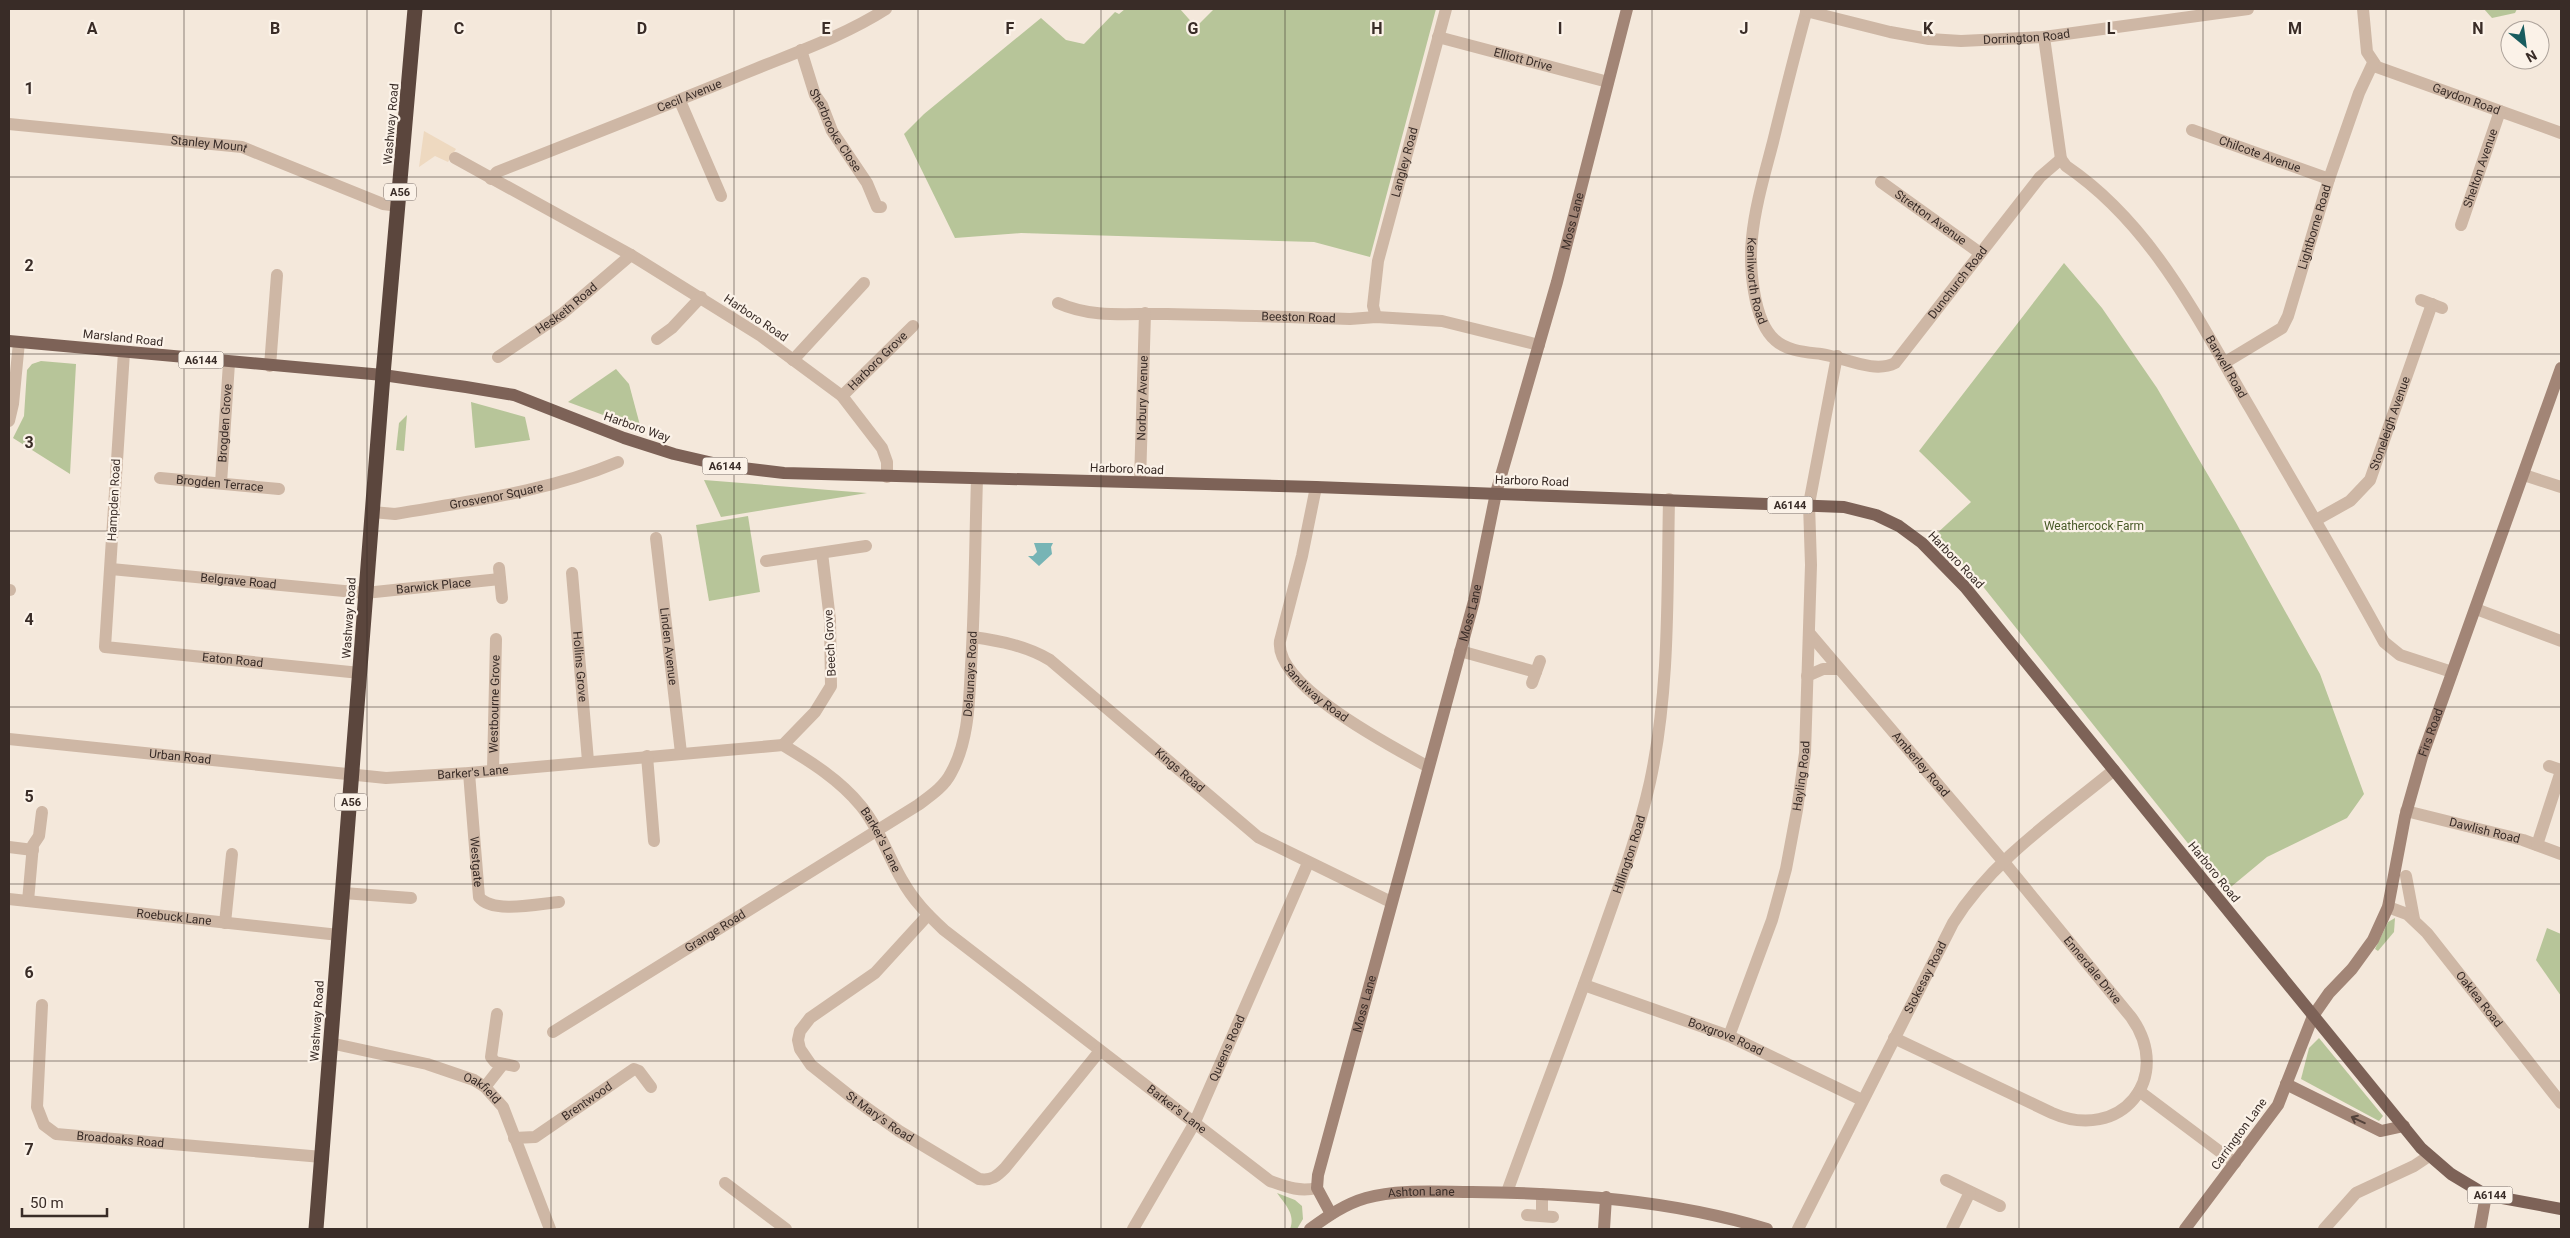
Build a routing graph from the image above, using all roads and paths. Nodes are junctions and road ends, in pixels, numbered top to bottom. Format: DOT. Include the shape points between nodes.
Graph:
graph roads {
  1 [pos="415,9"];
  2 [pos="886,9"];
  3 [pos="1446,9"];
  4 [pos="1627,9"];
  5 [pos="2248,9"];
  6 [pos="2363,9"];
  7 [pos="1806,10"];
  8 [pos="2044,36"];
  9 [pos="1438,37"];
  10 [pos="801,50"];
  11 [pos="2373,63"];
  12 [pos="1608,82"];
  13 [pos="680,101"];
  14 [pos="2500,111"];
  15 [pos="9,124"];
  16 [pos="2192,130"];
  17 [pos="2561,133"];
  18 [pos="454,158"];
  19 [pos="2061,159"];
  20 [pos="491,179"];
  21 [pos="2329,179"];
  22 [pos="1881,182"];
  23 [pos="721,196"];
  24 [pos="398,206"];
  25 [pos="875,207"];
  26 [pos="2461,225"];
  27 [pos="1980,253"];
  28 [pos="631,255"];
  29 [pos="277,275"];
  30 [pos="864,282"];
  31 [pos="700,297"];
  32 [pos="1058,303"];
  33 [pos="2432,304"];
  34 [pos="1144,313"];
  35 [pos="1376,317"];
  36 [pos="913,326"];
  37 [pos="657,339"];
  38 [pos="14,341"];
  39 [pos="1539,346"];
  40 [pos="124,352"];
  41 [pos="1836,356"];
  42 [pos="498,357"];
  43 [pos="793,360"];
  44 [pos="229,363"];
  45 [pos="2224,363"];
  46 [pos="270,366"];
  47 [pos="2561,368"];
  48 [pos="383,375"];
  49 [pos="842,396"];
  50 [pos="11,404"];
  51 [pos="9,420"];
  52 [pos="618,462"];
  53 [pos="2524,475"];
  54 [pos="887,477"];
  55 [pos="160,478"];
  56 [pos="976,479"];
  57 [pos="1140,482"];
  58 [pos="221,483"];
  59 [pos="1316,487"];
  60 [pos="2561,487"];
  61 [pos="279,489"];
  62 [pos="1496,493"];
  63 [pos="1669,499"];
  64 [pos="1808,504"];
  65 [pos="372,512"];
  66 [pos="2316,520"];
  67 [pos="656,538"];
  68 [pos="866,546"];
  69 [pos="822,553"];
  70 [pos="766,561"];
  71 [pos="110,569"];
  72 [pos="572,573"];
  73 [pos="365,593"];
  74 [pos="502,598"];
  75 [pos="2476,609"];
  76 [pos="1810,634"];
  77 [pos="973,637"];
  78 [pos="496,639"];
  79 [pos="2561,642"];
  80 [pos="105,647"];
  81 [pos="1460,651"];
  82 [pos="1838,669"];
  83 [pos="1536,672"];
  84 [pos="2452,672"];
  85 [pos="360,674"];
  86 [pos="1807,676"];
  87 [pos="9,739"];
  88 [pos="783,745"];
  89 [pos="681,753"];
  90 [pos="647,756"];
  91 [pos="588,761"];
  92 [pos="1428,766"];
  93 [pos="2557,769"];
  94 [pos="492,770"];
  95 [pos="2114,770"];
  96 [pos="469,773"];
  97 [pos="353,776"];
  98 [pos="2406,811"];
  99 [pos="42,812"];
  100 [pos="876,829"];
  101 [pos="654,841"];
  102 [pos="2537,845"];
  103 [pos="9,848"];
  104 [pos="33,850"];
  105 [pos="232,854"];
  106 [pos="2561,854"];
  107 [pos="2003,861"];
  108 [pos="1308,863"];
  109 [pos="2406,876"];
  110 [pos="344,893"];
  111 [pos="411,898"];
  112 [pos="9,899"];
  113 [pos="28,901"];
  114 [pos="559,902"];
  115 [pos="1391,902"];
  116 [pos="2388,907"];
  117 [pos="928,914"];
  118 [pos="2414,919"];
  119 [pos="225,923"];
  120 [pos="339,935"];
  121 [pos="1584,985"];
  122 [pos="42,1005"];
  123 [pos="497,1014"];
  124 [pos="2313,1016"];
  125 [pos="553,1032"];
  126 [pos="1729,1036"];
  127 [pos="1894,1038"];
  128 [pos="330,1043"];
  129 [pos="1099,1052"];
  130 [pos="2286,1084"];
  131 [pos="485,1087"];
  132 [pos="650,1087"];
  133 [pos="2140,1091"];
  134 [pos="1862,1100"];
  135 [pos="2561,1103"];
  136 [pos="1194,1124"];
  137 [pos="2404,1126"];
  138 [pos="514,1138"];
  139 [pos="2429,1156"];
  140 [pos="322,1157"];
  141 [pos="2235,1163"];
  142 [pos="1946,1180"];
  143 [pos="726,1184"];
  144 [pos="1317,1188"];
  145 [pos="1507,1192"];
  146 [pos="1970,1192"];
  147 [pos="1542,1194"];
  148 [pos="2486,1194"];
  149 [pos="1606,1197"];
  150 [pos="2000,1206"];
  151 [pos="2561,1209"];
  152 [pos="1331,1214"];
  153 [pos="1527,1216"];
  154 [pos="316,1229"];
  155 [pos="550,1229"];
  156 [pos="786,1229"];
  157 [pos="1134,1229"];
  158 [pos="1310,1229"];
  159 [pos="1604,1229"];
  160 [pos="1767,1229"];
  161 [pos="1798,1229"];
  162 [pos="1952,1229"];
  163 [pos="2185,1229"];
  164 [pos="2324,1229"];
  165 [pos="2480,1229"];
  1 -- 24 [label="highway, Washway Road / A56"];
  2 -- 10 [label="street, Cecil Avenue"];
  3 -- 9 [label="street, Langley Road"];
  4 -- 12 [label="street, Moss Lane"];
  5 -- 8 [label="street, Dorrington Road"];
  6 -- 11 [label="street" via="2367,52"];
  7 -- 8 [label="street, Dorrington Road" via="1929,39 1999,41"];
  7 -- 41 [label="street, Kenilworth Road" via="1758,205 1751,239 1751,261 1757,308 1774,339 1793,350"];
  8 -- 19 [label="street"];
  9 -- 12 [label="street, Elliott Drive"];
  9 -- 35 [label="street, Langley Road" via="1378,261 1373,306"];
  10 -- 13 [label="street, Cecil Avenue"];
  10 -- 25 [label="street, Sherbrooke Close" via="815,95 832,131 867,183"];
  11 -- 14 [label="street, Gaydon Road" via="2387,71"];
  11 -- 21 [label="street, Lightborne Road"];
  12 -- 39 [label="street, Moss Lane"];
  13 -- 20 [label="street, Cecil Avenue" via="497,172"];
  13 -- 23 [label="street"];
  14 -- 17 [label="street, Gaydon Road"];
  14 -- 26 [label="street, Shelton Avenue"];
  15 -- 24 [label="street, Stanley Mount" via="242,147 383,204"];
  16 -- 21 [label="street, Chilcote Avenue"];
  18 -- 20 [label="street, Harboro Road"];
  19 -- 27 [label="street, Dunchurch Road" via="2040,177"];
  19 -- 45 [label="street, Barwell Road" via="2106,196 2145,240 2191,304"];
  20 -- 28 [label="street, Harboro Road"];
  21 -- 45 [label="street, Lightborne Road" via="2282,328"];
  22 -- 27 [label="street, Stretton Avenue"];
  24 -- 48 [label="highway, Washway Road / A56"];
  27 -- 41 [label="street, Dunchurch Road" via="1895,363 1878,367"];
  28 -- 31 [label="street, Harboro Road"];
  28 -- 42 [label="street, Hesketh Road" via="562,314"];
  29 -- 46 [label="street"];
  30 -- 43 [label="street"];
  31 -- 37 [label="street" via="672,328"];
  31 -- 43 [label="street, Harboro Road"];
  32 -- 34 [label="street, Beeston Road" via="1094,314"];
  33 -- 66 [label="street, Stoneleigh Avenue" via="2370,480 2350,501"];
  34 -- 35 [label="street, Beeston Road"];
  34 -- 57 [label="street, Norbury Avenue"];
  35 -- 39 [label="street, Beeston Road" via="1442,321"];
  36 -- 49 [label="street, Harboro Grove"];
  38 -- 40 [label="main road, Marsland Road / A6144"];
  38 -- 50 [label="street"];
  39 -- 62 [label="street, Moss Lane"];
  40 -- 44 [label="main road, Marsland Road / A6144"];
  40 -- 71 [label="street, Hampden Road"];
  41 -- 64 [label="street"];
  43 -- 49 [label="street, Harboro Road"];
  44 -- 46 [label="main road, Marsland Road / A6144"];
  44 -- 58 [label="street, Brogden Grove"];
  45 -- 66 [label="street, Barwell Road"];
  46 -- 48 [label="main road, Marsland Road / A6144"];
  47 -- 53 [label="street, Firs Road"];
  48 -- 54 [label="main road, Harboro Way / A6144" via="514,395 624,438 726,466 784,473"];
  48 -- 65 [label="highway, Washway Road / A56"];
  49 -- 54 [label="street, Harboro Road" via="882,448 887,462"];
  50 -- 51 [label="street"];
  52 -- 65 [label="street, Grosvenor Square" via="584,476 539,488 395,514"];
  53 -- 60 [label="street"];
  53 -- 75 [label="street, Firs Road"];
  54 -- 56 [label="main road, Harboro Road / A6144"];
  55 -- 58 [label="street, Brogden Terrace"];
  56 -- 57 [label="main road, Harboro Road / A6144"];
  56 -- 77 [label="street, Delaunays Road"];
  57 -- 59 [label="main road, Harboro Road / A6144"];
  58 -- 61 [label="street, Brogden Terrace"];
  59 -- 62 [label="main road, Harboro Road / A6144"];
  59 -- 92 [label="street, Sandiway Road" via="1280,640 1282,660 1340,715"];
  62 -- 63 [label="main road, Harboro Road / A6144"];
  62 -- 81 [label="street, Moss Lane" via="1474,602"];
  63 -- 64 [label="main road, Harboro Road / A6144" via="1754,505"];
  63 -- 121 [label="street, Hillington Road" via="1666,665 1658,734 1636,838"];
  64 -- 76 [label="street, Hayling Road"];
  64 -- 95 [label="main road, Harboro Road / A6144" via="1876,515 1922,542 1965,587"];
  65 -- 73 [label="highway, Washway Road / A56"];
  66 -- 84 [label="street, Barwell Road" via="2388,647 2400,655"];
  67 -- 89 [label="street, Linden Avenue"];
  68 -- 69 [label="street"];
  69 -- 70 [label="street"];
  69 -- 88 [label="street, Beech Grove" via="830,620 831,686 815,712"];
  71 -- 73 [label="street, Belgrave Road"];
  71 -- 80 [label="street, Hampden Road"];
  72 -- 91 [label="street, Hollins Grove"];
  73 -- 74 [label="street, Barwick Place" via="500,573"];
  73 -- 85 [label="highway, Washway Road / A56"];
  75 -- 79 [label="street"];
  75 -- 84 [label="street, Firs Road"];
  76 -- 82 [label="street, Amberley Road"];
  76 -- 86 [label="street, Hayling Road"];
  77 -- 100 [label="street, Delaunays Road" via="968,710 962,744 950,775 937,791 918,805"];
  77 -- 108 [label="street, Kings Road" via="1012,644 1050,660 1258,837"];
  78 -- 94 [label="street, Westbourne Grove"];
  80 -- 85 [label="street, Eaton Road"];
  81 -- 83 [label="street"];
  81 -- 92 [label="street, Moss Lane"];
  82 -- 86 [label="street"];
  82 -- 107 [label="street, Amberley Road"];
  84 -- 98 [label="street, Firs Road"];
  85 -- 97 [label="highway, Washway Road / A56"];
  86 -- 126 [label="street, Hayling Road" via="1805,753 1786,869 1772,920"];
  87 -- 97 [label="street, Urban Road"];
  88 -- 89 [label="street, Barker's Lane"];
  88 -- 100 [label="street, Barker's Lane" via="849,791"];
  89 -- 90 [label="street, Barker's Lane"];
  90 -- 91 [label="street, Barker's Lane"];
  90 -- 101 [label="street"];
  91 -- 94 [label="street, Barker's Lane"];
  92 -- 115 [label="street, Moss Lane"];
  93 -- 102 [label="street"];
  94 -- 96 [label="street, Barker's Lane"];
  95 -- 107 [label="street, Stokesay Road"];
  95 -- 124 [label="main road, Harboro Road / A6144"];
  96 -- 97 [label="street, Barker's Lane" via="402,778"];
  96 -- 114 [label="street, Westgate" via="479,897 484,903 496,907"];
  97 -- 110 [label="highway, Washway Road / A56"];
  98 -- 102 [label="street, Dawlish Road"];
  98 -- 116 [label="street, Firs Road"];
  99 -- 104 [label="street" via="39,836"];
  100 -- 117 [label="street, Barker's Lane" via="902,882"];
  100 -- 125 [label="street, Grange Road"];
  102 -- 106 [label="street, Dawlish Road"];
  103 -- 104 [label="street"];
  104 -- 113 [label="street"];
  105 -- 119 [label="street"];
  107 -- 127 [label="street, Stokesay Road" via="1970,897 1953,924"];
  107 -- 133 [label="street, Ennerdale Drive" via="2137,1026 2147,1055"];
  108 -- 115 [label="street, Kings Road"];
  108 -- 136 [label="street, Queens Road"];
  109 -- 118 [label="street"];
  110 -- 111 [label="street"];
  110 -- 120 [label="highway, Washway Road / A56"];
  112 -- 113 [label="street, Roebuck Lane"];
  113 -- 119 [label="street, Roebuck Lane"];
  115 -- 144 [label="street, Moss Lane" via="1323,1154"];
  116 -- 118 [label="street, Oaklea Road"];
  116 -- 124 [label="street, Firs Road" via="2365,953 2328,993"];
  117 -- 129 [label="street, Barker's Lane"];
  117 -- 129 [label="street, St Mary's Road" via="881,967 810,1018 800,1031 798,1040 805,1057 850,1096 899,1131 979,1179 987,1180 1005,1168"];
  118 -- 135 [label="street, Oaklea Road"];
  119 -- 120 [label="street, Roebuck Lane"];
  120 -- 128 [label="highway, Washway Road / A56"];
  121 -- 126 [label="street, Boxgrove Road"];
  121 -- 145 [label="street, Hillington Road"];
  122 -- 140 [label="street, Broadoaks Road" via="37,1107 44,1125 56,1134"];
  123 -- 131 [label="street" via="491,1057 495,1062 509,1065"];
  124 -- 130 [label="street, Firs Road"];
  124 -- 137 [label="main road, Harboro Road / A6144"];
  126 -- 134 [label="street, Boxgrove Road"];
  127 -- 133 [label="street" via="2052,1113 2078,1122 2104,1119 2115,1114"];
  127 -- 134 [label="street, Stokesay Road"];
  128 -- 131 [label="street, Oakfield" via="427,1064"];
  128 -- 140 [label="highway, Washway Road / A56"];
  129 -- 136 [label="street, Barker's Lane"];
  137 -- 130 [label="street, one-way" via="2382,1131"];
  130 -- 141 [label="street, Carrington Lane" via="2278,1105"];
  131 -- 138 [label="street, Oakfield" via="503,1107"];
  132 -- 138 [label="street, Brentwood" via="634,1069 535,1137"];
  133 -- 141 [label="street"];
  134 -- 161 [label="street, Stokesay Road"];
  136 -- 144 [label="street, Barker's Lane" via="1270,1181 1304,1191"];
  136 -- 157 [label="street, Queens Road"];
  137 -- 139 [label="main road, Harboro Road / A6144"];
  138 -- 155 [label="street, Oakfield"];
  139 -- 148 [label="main road, A6144" via="2451,1174"];
  139 -- 164 [label="street" via="2356,1193"];
  140 -- 154 [label="highway, Washway Road / A56"];
  141 -- 163 [label="street, Carrington Lane"];
  142 -- 146 [label="street"];
  143 -- 156 [label="street"];
  144 -- 152 [label="street"];
  145 -- 147 [label="street, Ashton Lane"];
  145 -- 152 [label="street, Ashton Lane" via="1390,1194 1350,1203"];
  146 -- 150 [label="street"];
  146 -- 162 [label="street"];
  147 -- 149 [label="street, Ashton Lane"];
  147 -- 153 [label="street" via="1548,1216"];
  148 -- 151 [label="main road, A6144"];
  148 -- 165 [label="street"];
  149 -- 159 [label="street"];
  149 -- 160 [label="street, Ashton Lane" via="1700,1213"];
  152 -- 158 [label="street, Ashton Lane"];
}
